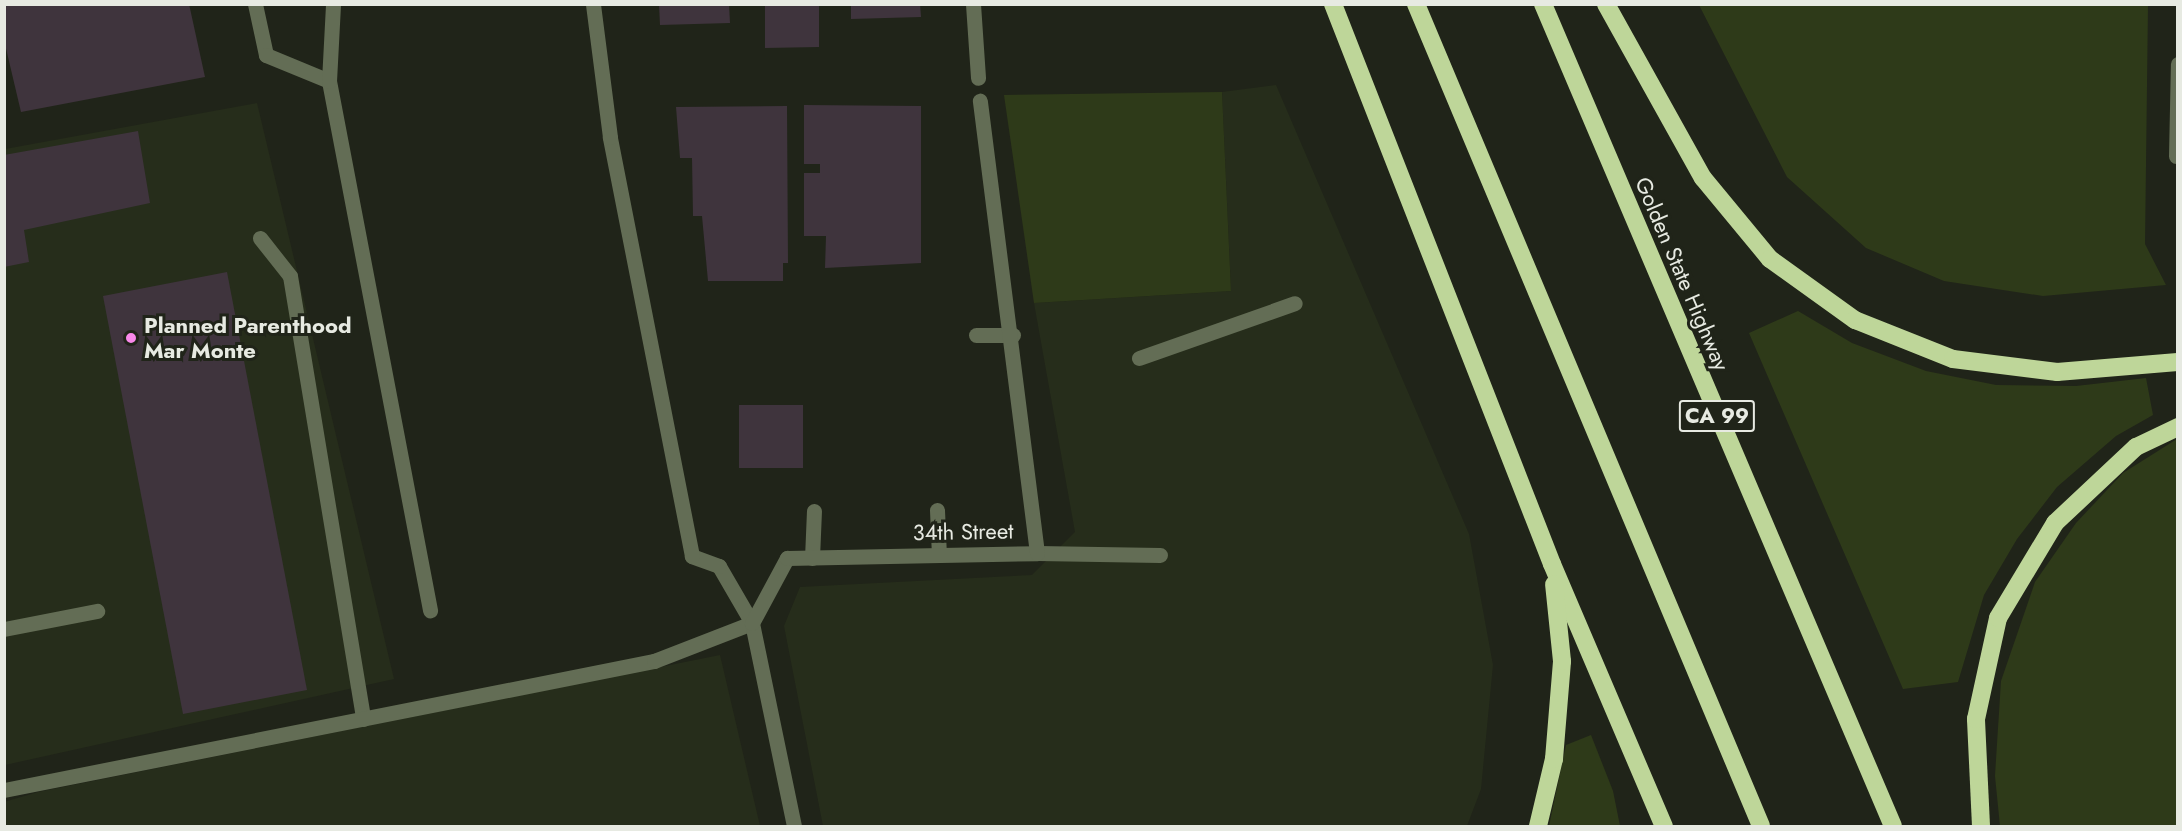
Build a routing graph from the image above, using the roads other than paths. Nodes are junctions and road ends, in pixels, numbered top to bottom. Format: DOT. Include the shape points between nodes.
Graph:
graph roads {
  1 [pos="255,4"];
  2 [pos="333,4"];
  3 [pos="593,4"];
  4 [pos="974,4"];
  5 [pos="1333,4"];
  6 [pos="1416,4"];
  7 [pos="1543,4"];
  8 [pos="1606,4"];
  9 [pos="2178,64"];
  10 [pos="978,78"];
  11 [pos="329,81"];
  12 [pos="980,101"];
  13 [pos="2176,156"];
  14 [pos="260,238"];
  15 [pos="1295,303"];
  16 [pos="1013,334"];
  17 [pos="976,335"];
  18 [pos="1139,358"];
  19 [pos="2178,362"];
  20 [pos="2178,427"];
  21 [pos="937,510"];
  22 [pos="814,511"];
  23 [pos="1037,553"];
  24 [pos="939,555"];
  25 [pos="1160,555"];
  26 [pos="812,558"];
  27 [pos="1552,564"];
  28 [pos="430,610"];
  29 [pos="97,611"];
  30 [pos="752,623"];
  31 [pos="4,629"];
  32 [pos="363,719"];
  33 [pos="4,790"];
  34 [pos="794,826"];
  35 [pos="1538,826"];
  36 [pos="1664,826"];
  37 [pos="1761,826"];
  38 [pos="1893,826"];
  39 [pos="1981,826"];
  1 -- 11 [label="street" via="266,55"];
  2 -- 11 [label="street"];
  3 -- 30 [label="street" via="610,137 692,556 719,566"];
  4 -- 10 [label="street"];
  5 -- 27 [label="highway"];
  6 -- 37 [label="highway"];
  7 -- 38 [label="highway, Golden State Highway / CA 99"];
  8 -- 19 [label="highway" via="1702,178 1770,259 1855,320 1953,359 2057,372"];
  9 -- 13 [label="street"];
  11 -- 28 [label="street"];
  12 -- 16 [label="street, 34th Street"];
  14 -- 32 [label="street" via="290,276"];
  15 -- 18 [label="street"];
  16 -- 17 [label="street"];
  16 -- 23 [label="street, 34th Street"];
  20 -- 39 [label="highway" via="2136,447 2055,523 1998,618 1976,719"];
  21 -- 24 [label="street"];
  22 -- 26 [label="street"];
  23 -- 24 [label="street, 34th Street"];
  23 -- 25 [label="street"];
  24 -- 26 [label="street, 34th Street"];
  26 -- 30 [label="street, 34th Street" via="787,558"];
  27 -- 35 [label="highway" via="1562,661 1554,759"];
  27 -- 36 [label="highway"];
  29 -- 31 [label="street"];
  30 -- 32 [label="street" via="654,661"];
  30 -- 34 [label="street"];
  32 -- 33 [label="street"];
}
